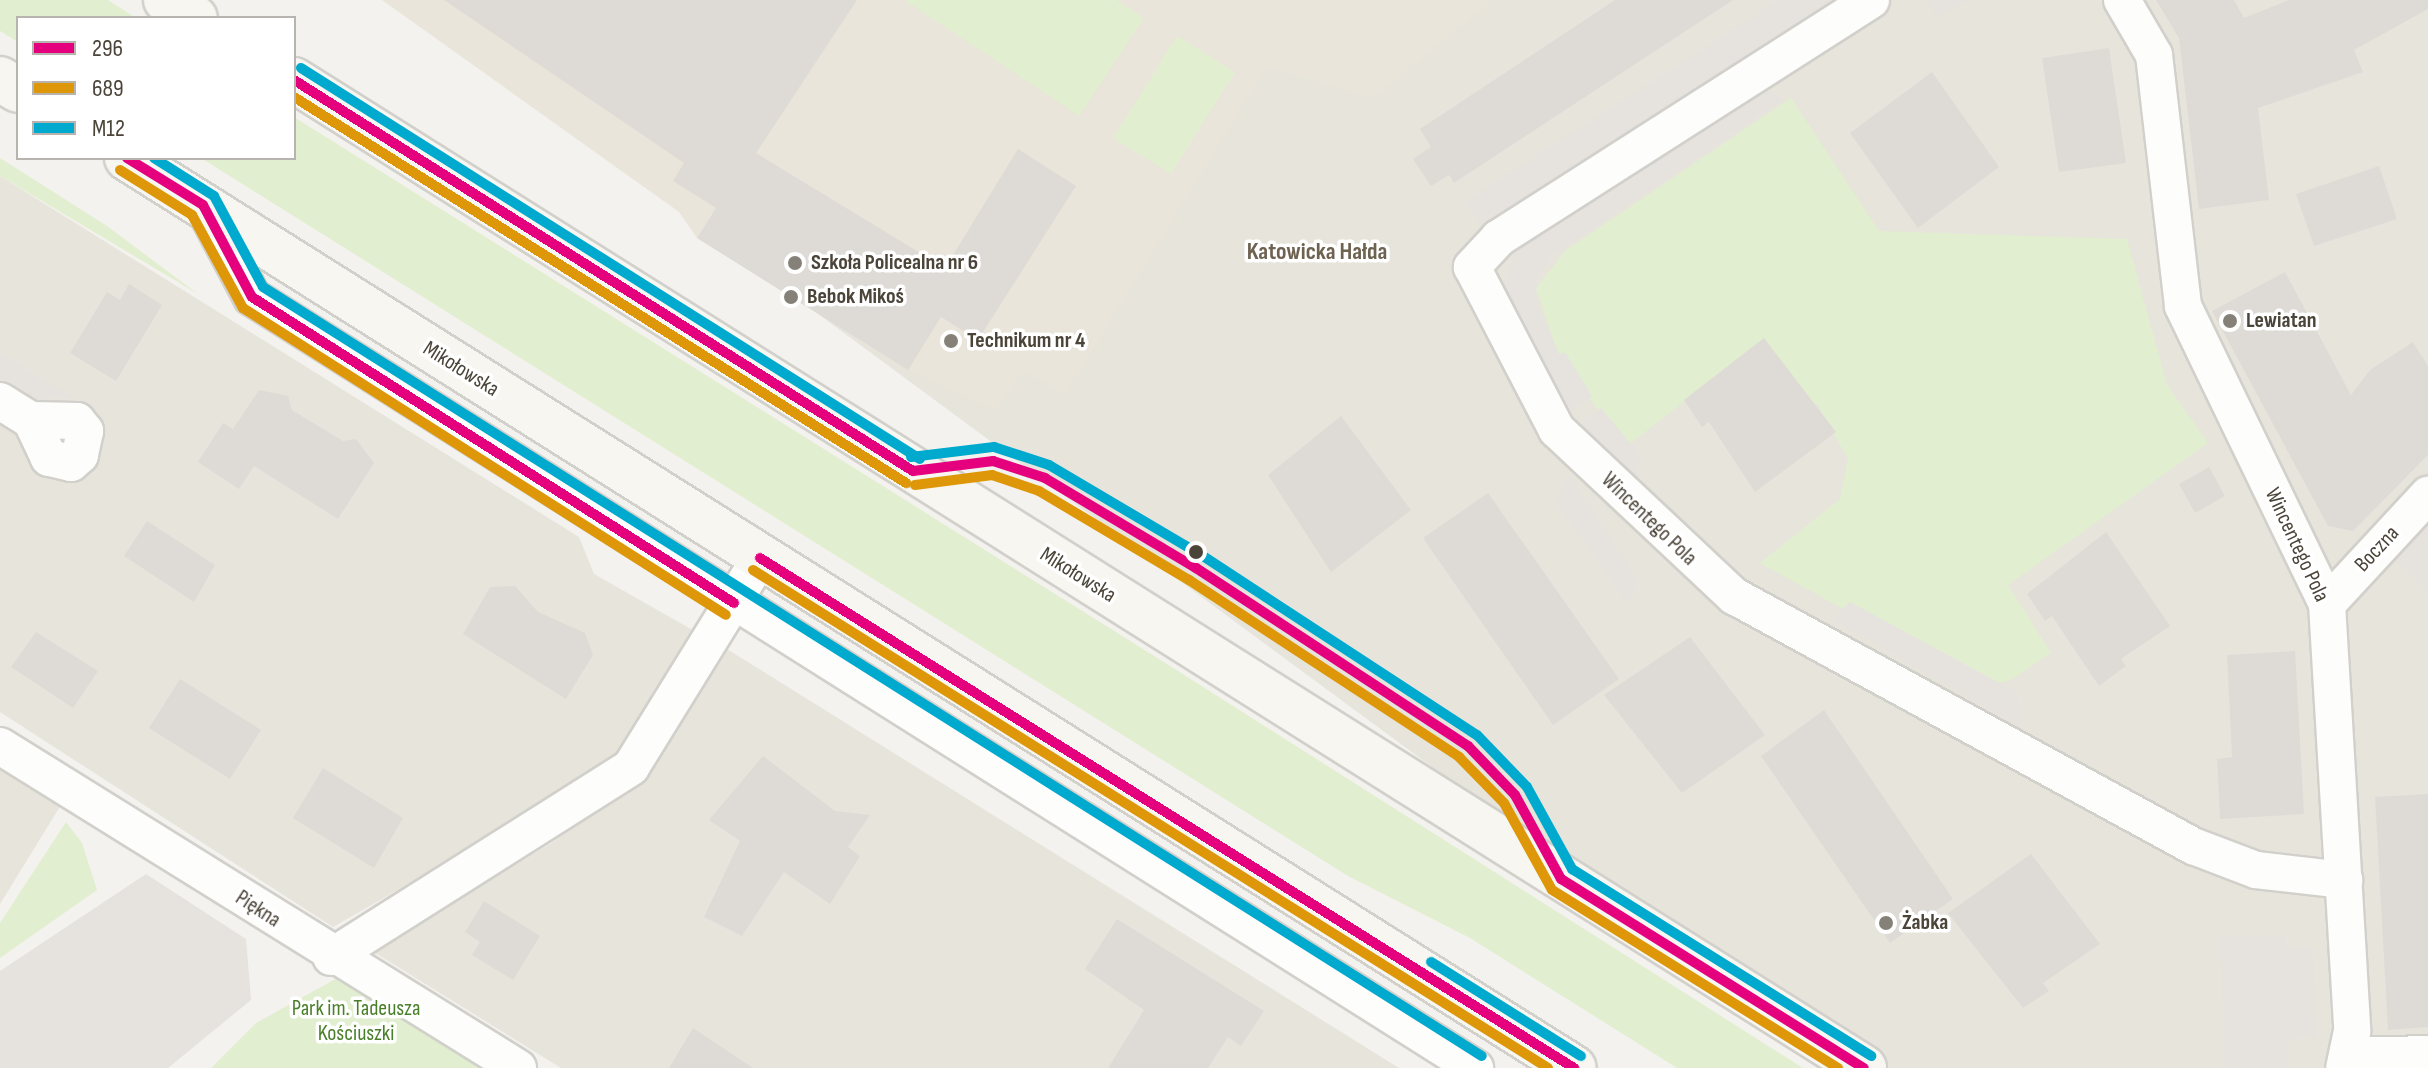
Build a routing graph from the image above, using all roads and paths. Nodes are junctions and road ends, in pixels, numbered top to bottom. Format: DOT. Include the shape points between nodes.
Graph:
graph roads {
  1 [pos="166,0"];
  2 [pos="1871,0"];
  3 [pos="2122,0"];
  4 [pos="192,16"];
  5 [pos="296,81"];
  6 [pos="130,160"];
  7 [pos="203,205"];
  8 [pos="0,401"];
  9 [pos="31,420"];
  10 [pos="2428,495"];
  11 [pos="760,558"];
  12 [pos="734,603"];
  13 [pos="2327,604"];
  14 [pos="0,746"];
  15 [pos="2344,880"];
  16 [pos="331,957"];
  17 [pos="2428,1054"];
  18 [pos="2346,1062"];
  19 [pos="518,1068"];
  20 [pos="1475,1068"];
  21 [pos="1574,1068"];
  22 [pos="1864,1068"];
  1 -- 4 [label="main road"];
  2 -- 15 [label="street, Wincentego Pola" via="1499,238 1472,267 1557,430 1734,596 2193,846 2256,870"];
  3 -- 13 [label="street, Wincentego Pola" via="2154,55 2183,306"];
  5 -- 22 [label="main road, Mikołowska"];
  6 -- 7 [label="main road, Mikołowska"];
  7 -- 11 [label="main road, Mikołowska"];
  7 -- 12 [label="street" via="252,297"];
  8 -- 9 [label="street"];
  10 -- 13 [label="street, Boczna"];
  11 -- 12 [label="street"];
  11 -- 21 [label="main road, Mikołowska"];
  12 -- 16 [label="street" via="631,767"];
  12 -- 20 [label="street"];
  13 -- 15 [label="street, Wincentego Pola"];
  14 -- 16 [label="street, Piękna"];
  15 -- 18 [label="street, Wincentego Pola"];
  16 -- 19 [label="street, Piękna"];
  17 -- 18 [label="street, Wincentego Pola"];
}
